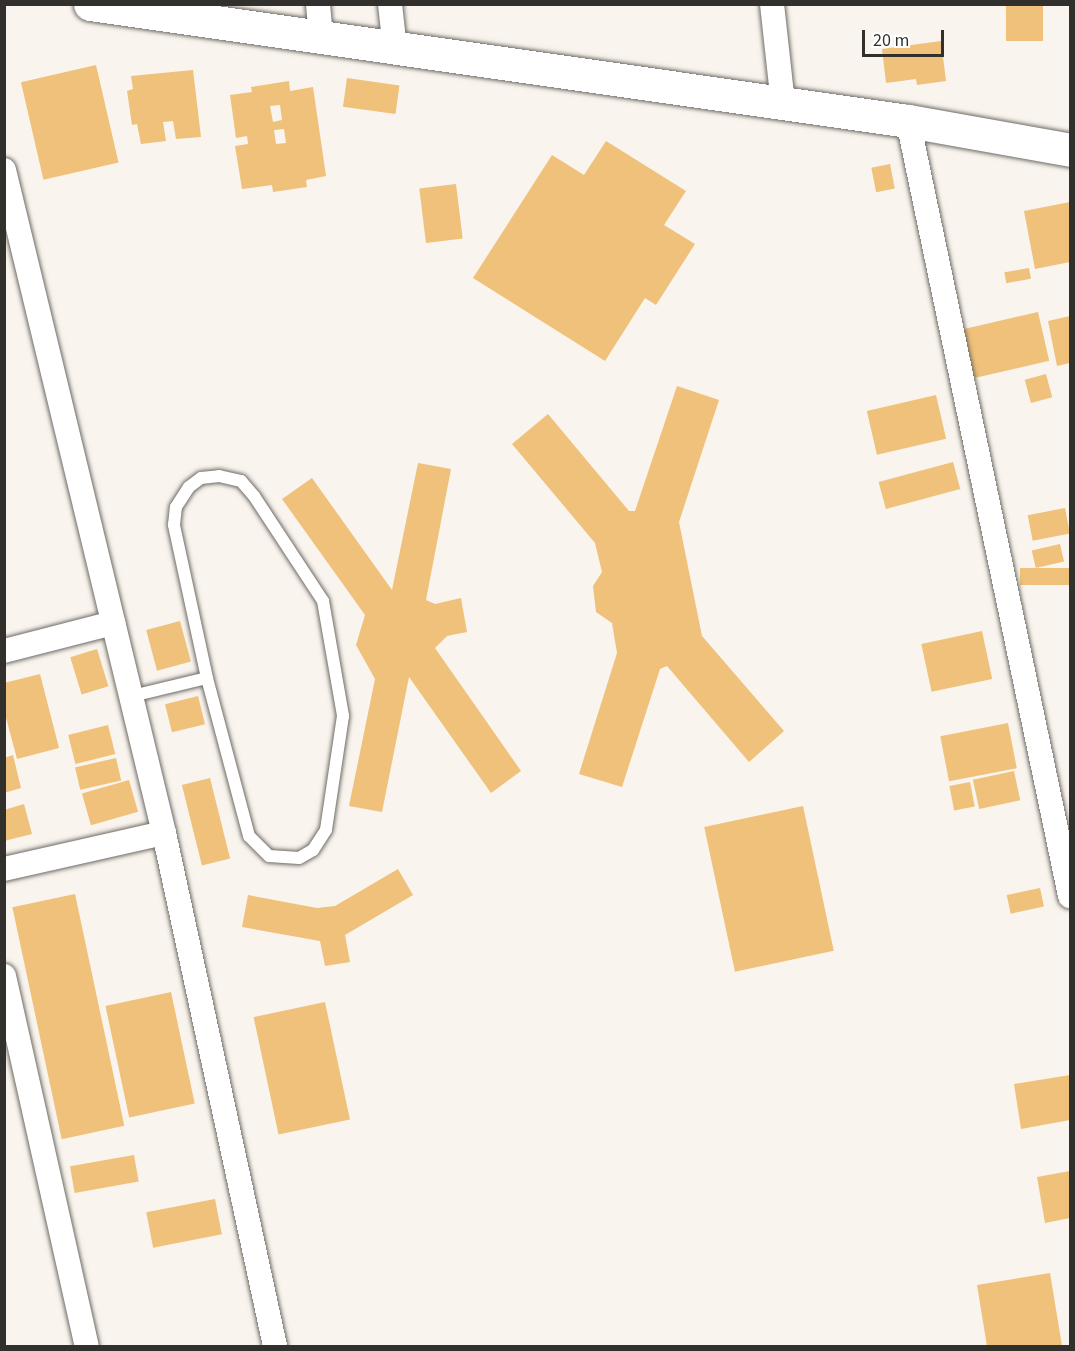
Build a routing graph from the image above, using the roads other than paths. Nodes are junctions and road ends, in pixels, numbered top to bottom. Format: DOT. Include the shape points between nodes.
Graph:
graph roads {
  1 [pos="90,4"];
  2 [pos="318,4"];
  3 [pos="390,4"];
  4 [pos="772,4"];
  5 [pos="321,38"];
  6 [pos="395,50"];
  7 [pos="783,104"];
  8 [pos="908,121"];
  9 [pos="1071,150"];
  10 [pos="4,170"];
  11 [pos="113,623"];
  12 [pos="4,651"];
  13 [pos="207,678"];
  14 [pos="132,696"];
  15 [pos="164,833"];
  16 [pos="4,869"];
  17 [pos="1071,896"];
  18 [pos="4,976"];
  19 [pos="87,1347"];
  20 [pos="275,1347"];
  1 -- 5 [label="street"];
  2 -- 5 [label="street"];
  3 -- 6 [label="street"];
  4 -- 7 [label="street"];
  5 -- 6 [label="street"];
  6 -- 7 [label="street"];
  7 -- 8 [label="street"];
  8 -- 9 [label="street"];
  8 -- 17 [label="street"];
  10 -- 11 [label="street"];
  11 -- 12 [label="street"];
  11 -- 14 [label="street"];
  13 -- 13 [label="lane" via="249,836 258,849 281,859 299,858 313,850 326,830 343,716 323,601 254,496 241,482 219,476 201,478 189,487 176,507 174,525"];
  13 -- 14 [label="lane"];
  14 -- 15 [label="street"];
  15 -- 16 [label="street"];
  15 -- 20 [label="street"];
  18 -- 19 [label="street"];
}
